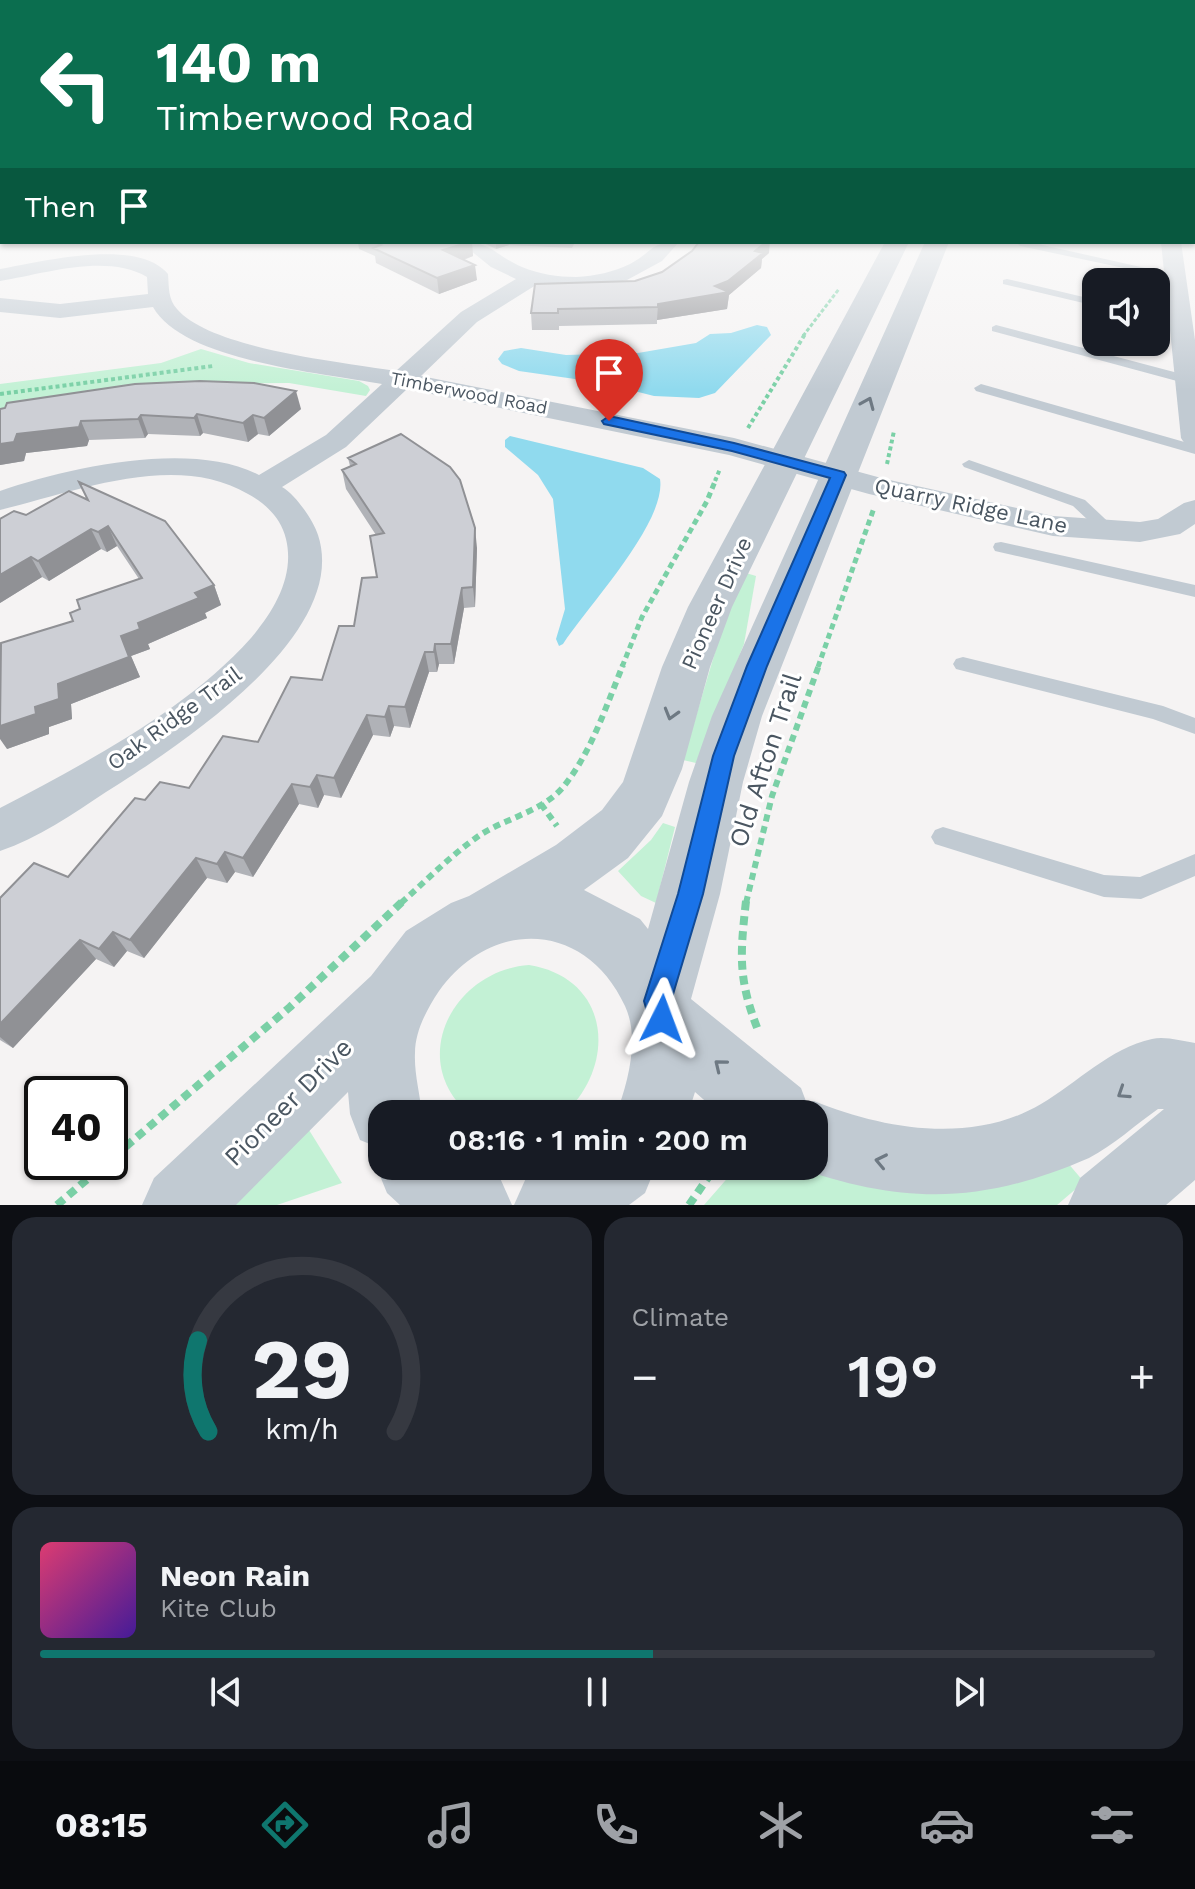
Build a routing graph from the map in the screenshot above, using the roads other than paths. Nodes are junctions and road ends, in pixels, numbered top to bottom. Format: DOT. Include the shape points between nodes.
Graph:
graph roads {
  1 [pos="158,278"];
  2 [pos="533,278"];
  3 [pos="536,278"];
  4 [pos="608,278"];
  5 [pos="874,278"];
  6 [pos="925,278"];
  7 [pos="1176,278"];
  8 [pos="1007,282"];
  9 [pos="160,299"];
  10 [pos="1082,300"];
  11 [pos="0,305"];
  12 [pos="1170,321"];
  13 [pos="1180,323"];
  14 [pos="996,329"];
  15 [pos="402,379"];
  16 [pos="1188,380"];
  17 [pos="981,388"];
  18 [pos="1195,438"];
  19 [pos="764,448"];
  20 [pos="1195,450"];
  21 [pos="969,464"];
  22 [pos="261,487"];
  23 [pos="856,492"];
  24 [pos="0,501"];
  25 [pos="1195,510"];
  26 [pos="1111,532"];
  27 [pos="1001,547"];
  28 [pos="1195,591"];
  29 [pos="963,664"];
  30 [pos="1195,726"];
  31 [pos="0,831"];
  32 [pos="943,837"];
  33 [pos="1195,865"];
  34 [pos="491,915"];
  35 [pos="395,999"];
  36 [pos="660,1010"];
  37 [pos="1195,1078"];
  38 [pos="381,1100"];
  39 [pos="656,1100"];
  40 [pos="760,1100"];
  41 [pos="1195,1131"];
  42 [pos="828,1143"];
  43 [pos="429,1180"];
  44 [pos="600,1180"];
  45 [pos="181,1205"];
  46 [pos="473,1205"];
  47 [pos="553,1205"];
  48 [pos="1107,1205"];
  1 -- 9 [label="street, Timberwood Road"];
  2 -- 15 [label="street" via="469,317"];
  3 -- 4 [label="street"];
  5 -- 19 [label="street, Pioneer Drive"];
  23 -- 6 [label="street, one-way"];
  7 -- 13 [label="street"];
  8 -- 10 [label="lane"];
  9 -- 11 [label="street" via="81,310"];
  9 -- 15 [label="street, Timberwood Road" via="188,329 219,343"];
  12 -- 13 [label="lane"];
  13 -- 16 [label="street"];
  14 -- 16 [label="lane"];
  15 -- 19 [label="street, Timberwood Road"];
  15 -- 22 [label="street" via="336,441"];
  16 -- 18 [label="street"];
  17 -- 20 [label="lane"];
  19 -- 23 [label="street, Timberwood Road"];
  19 -- 34 [label="street, Pioneer Drive, one-way" via="648,789 622,827 587,856"];
  21 -- 26 [label="lane" via="1079,503"];
  22 -- 24 [label="street, Oak Ridge Trail" via="198,470 132,469 75,477"];
  22 -- 31 [label="street, Oak Ridge Trail" via="291,514 305,548 299,590 271,639 216,691 161,732"];
  23 -- 26 [label="street, Quarry Ridge Lane"];
  23 -- 36 [label="street" via="732,730"];
  25 -- 26 [label="street, Quarry Ridge Lane" via="1168,527"];
  27 -- 28 [label="lane"];
  29 -- 30 [label="lane"];
  32 -- 33 [label="lane" via="1104,886 1141,888"];
  34 -- 35 [label="street" via="430,951"];
  34 -- 36 [label="street" via="541,910 590,923 630,954"];
  35 -- 38 [label="street" via="379,1058"];
  35 -- 45 [label="street, Pioneer Drive"];
  36 -- 39 [label="street" via="665,1068"];
  40 -- 36 [label="street, one-way"];
  37 -- 42 [label="street, one-way" via="1151,1074 1055,1136 979,1163 938,1167 877,1161"];
  41 -- 48 [label="street"];
  43 -- 46 [label="street"];
  44 -- 47 [label="street"];
}
